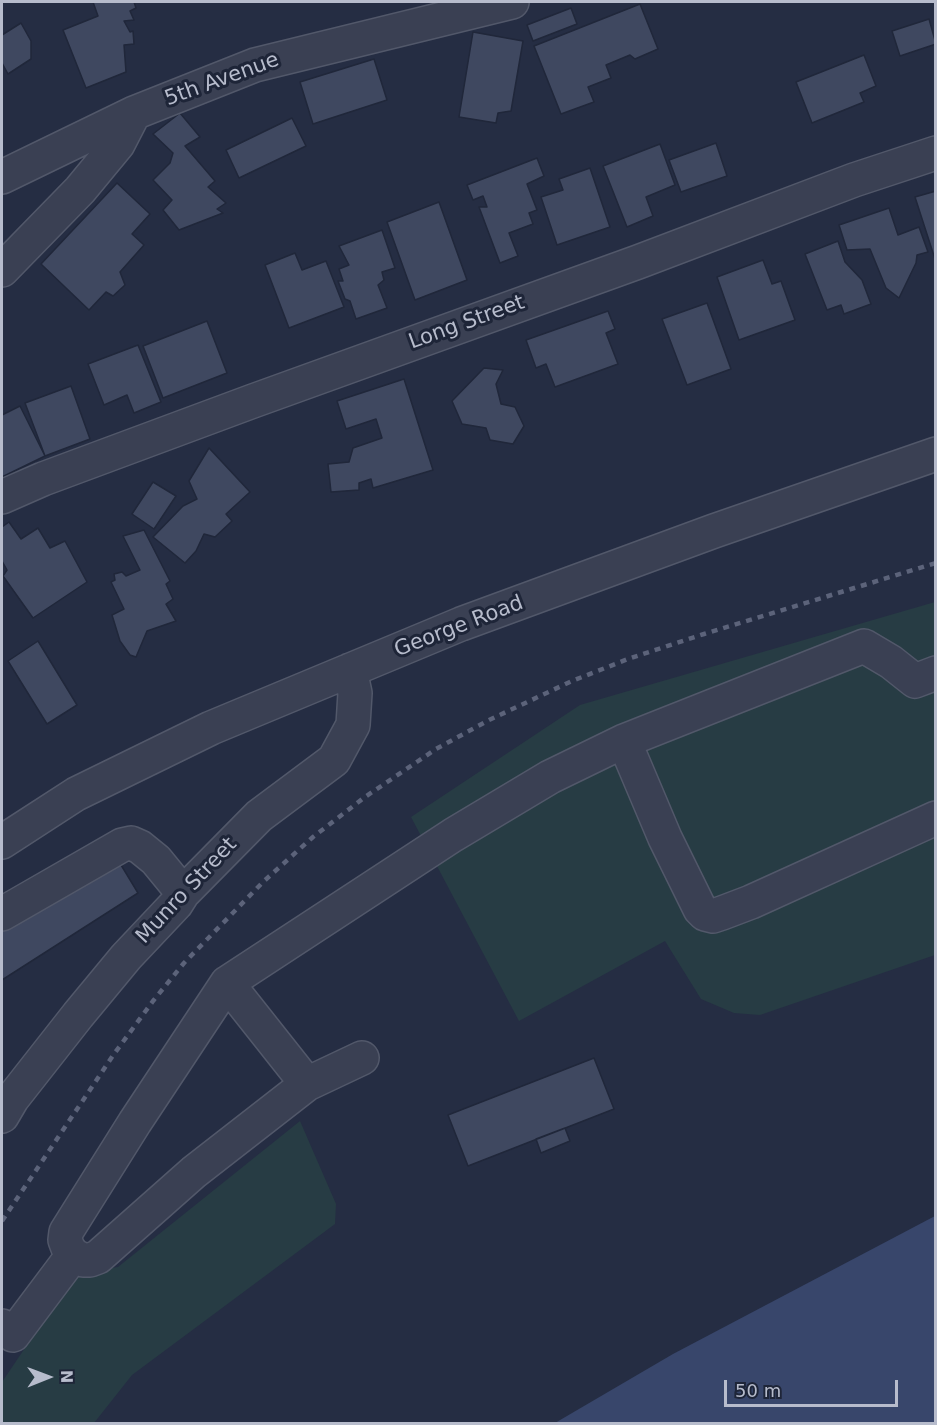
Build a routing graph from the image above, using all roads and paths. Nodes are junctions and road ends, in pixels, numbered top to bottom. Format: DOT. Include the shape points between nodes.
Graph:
graph roads {
  1 [pos="512,2"];
  2 [pos="134,113"];
  3 [pos="936,153"];
  4 [pos="2,177"];
  5 [pos="2,270"];
  6 [pos="936,454"];
  7 [pos="2,497"];
  8 [pos="350,670"];
  9 [pos="936,673"];
  10 [pos="624,741"];
  11 [pos="936,818"];
  12 [pos="2,842"];
  13 [pos="183,893"];
  14 [pos="2,914"];
  15 [pos="227,983"];
  16 [pos="362,1058"];
  17 [pos="307,1084"];
  18 [pos="2,1116"];
  19 [pos="73,1255"];
  20 [pos="5,1338"];
  1 -- 2 [label="street, 5th Avenue" via="255,64"];
  2 -- 4 [label="street, 5th Avenue"];
  2 -- 5 [label="street" via="118,144 80,190"];
  3 -- 7 [label="street, Long Street" via="286,389"];
  6 -- 8 [label="street, George Road" via="461,624"];
  8 -- 12 [label="street, George Road" via="211,728 76,794"];
  8 -- 13 [label="street, Munro Street" via="355,693 353,725 334,760 259,816"];
  9 -- 10 [label="street" via="915,681 864,646"];
  10 -- 11 [label="street" via="700,909 713,916"];
  10 -- 15 [label="street" via="550,777 453,835"];
  13 -- 14 [label="street" via="148,852 131,843"];
  13 -- 18 [label="street, Munro Street" via="78,1015"];
  15 -- 17 [label="street"];
  15 -- 19 [label="street" via="66,1232"];
  16 -- 17 [label="street"];
  17 -- 19 [label="street" via="194,1172 98,1257 82,1260"];
  19 -- 20 [label="street"];
}
